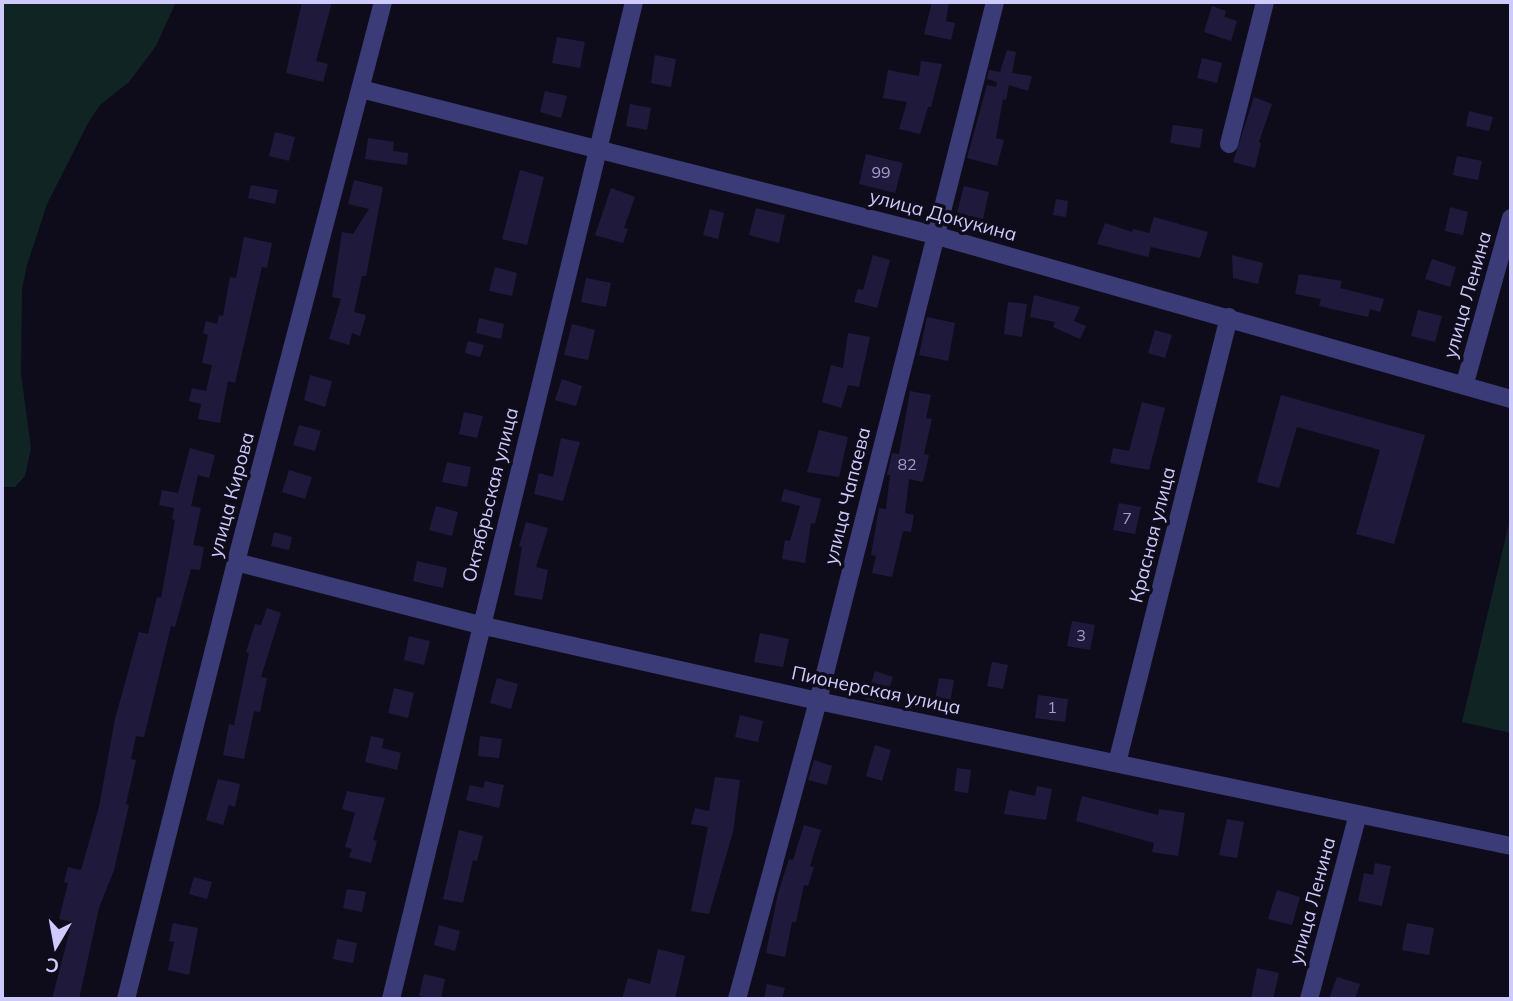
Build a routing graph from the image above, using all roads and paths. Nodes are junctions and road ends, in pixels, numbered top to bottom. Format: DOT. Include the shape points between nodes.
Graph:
graph roads {
  1 [pos="383,2"];
  2 [pos="634,2"];
  3 [pos="995,2"];
  4 [pos="1265,2"];
  5 [pos="360,89"];
  6 [pos="1229,144"];
  7 [pos="598,149"];
  8 [pos="1511,218"];
  9 [pos="934,234"];
  10 [pos="1229,317"];
  11 [pos="1465,383"];
  12 [pos="1511,399"];
  13 [pos="236,562"];
  14 [pos="480,625"];
  15 [pos="818,701"];
  16 [pos="1117,763"];
  17 [pos="1358,814"];
  18 [pos="1511,846"];
  19 [pos="126,999"];
  20 [pos="391,999"];
  21 [pos="737,999"];
  22 [pos="1308,999"];
  1 -- 5 [label="street, улица Кирова"];
  2 -- 7 [label="street, Октябрьская улица"];
  3 -- 9 [label="street, улица Чапаева"];
  4 -- 6 [label="street"];
  5 -- 7 [label="street, улица Докукина"];
  5 -- 13 [label="street, улица Кирова"];
  7 -- 9 [label="street, улица Докукина"];
  7 -- 14 [label="street, Октябрьская улица"];
  8 -- 11 [label="street, улица Ленина"];
  9 -- 10 [label="street, улица Докукина"];
  9 -- 15 [label="street, улица Чапаева"];
  10 -- 11 [label="street, улица Докукина"];
  10 -- 16 [label="street, Красная улица"];
  11 -- 12 [label="street, улица Докукина"];
  13 -- 14 [label="street, Пионерская улица"];
  13 -- 19 [label="street, улица Кирова"];
  14 -- 15 [label="street, Пионерская улица"];
  14 -- 20 [label="street, Октябрьская улица"];
  15 -- 16 [label="street, Пионерская улица"];
  15 -- 21 [label="street, улица Чапаева"];
  16 -- 17 [label="street, Пионерская улица"];
  17 -- 18 [label="street, Пионерская улица"];
  17 -- 22 [label="street, улица Ленина"];
}
